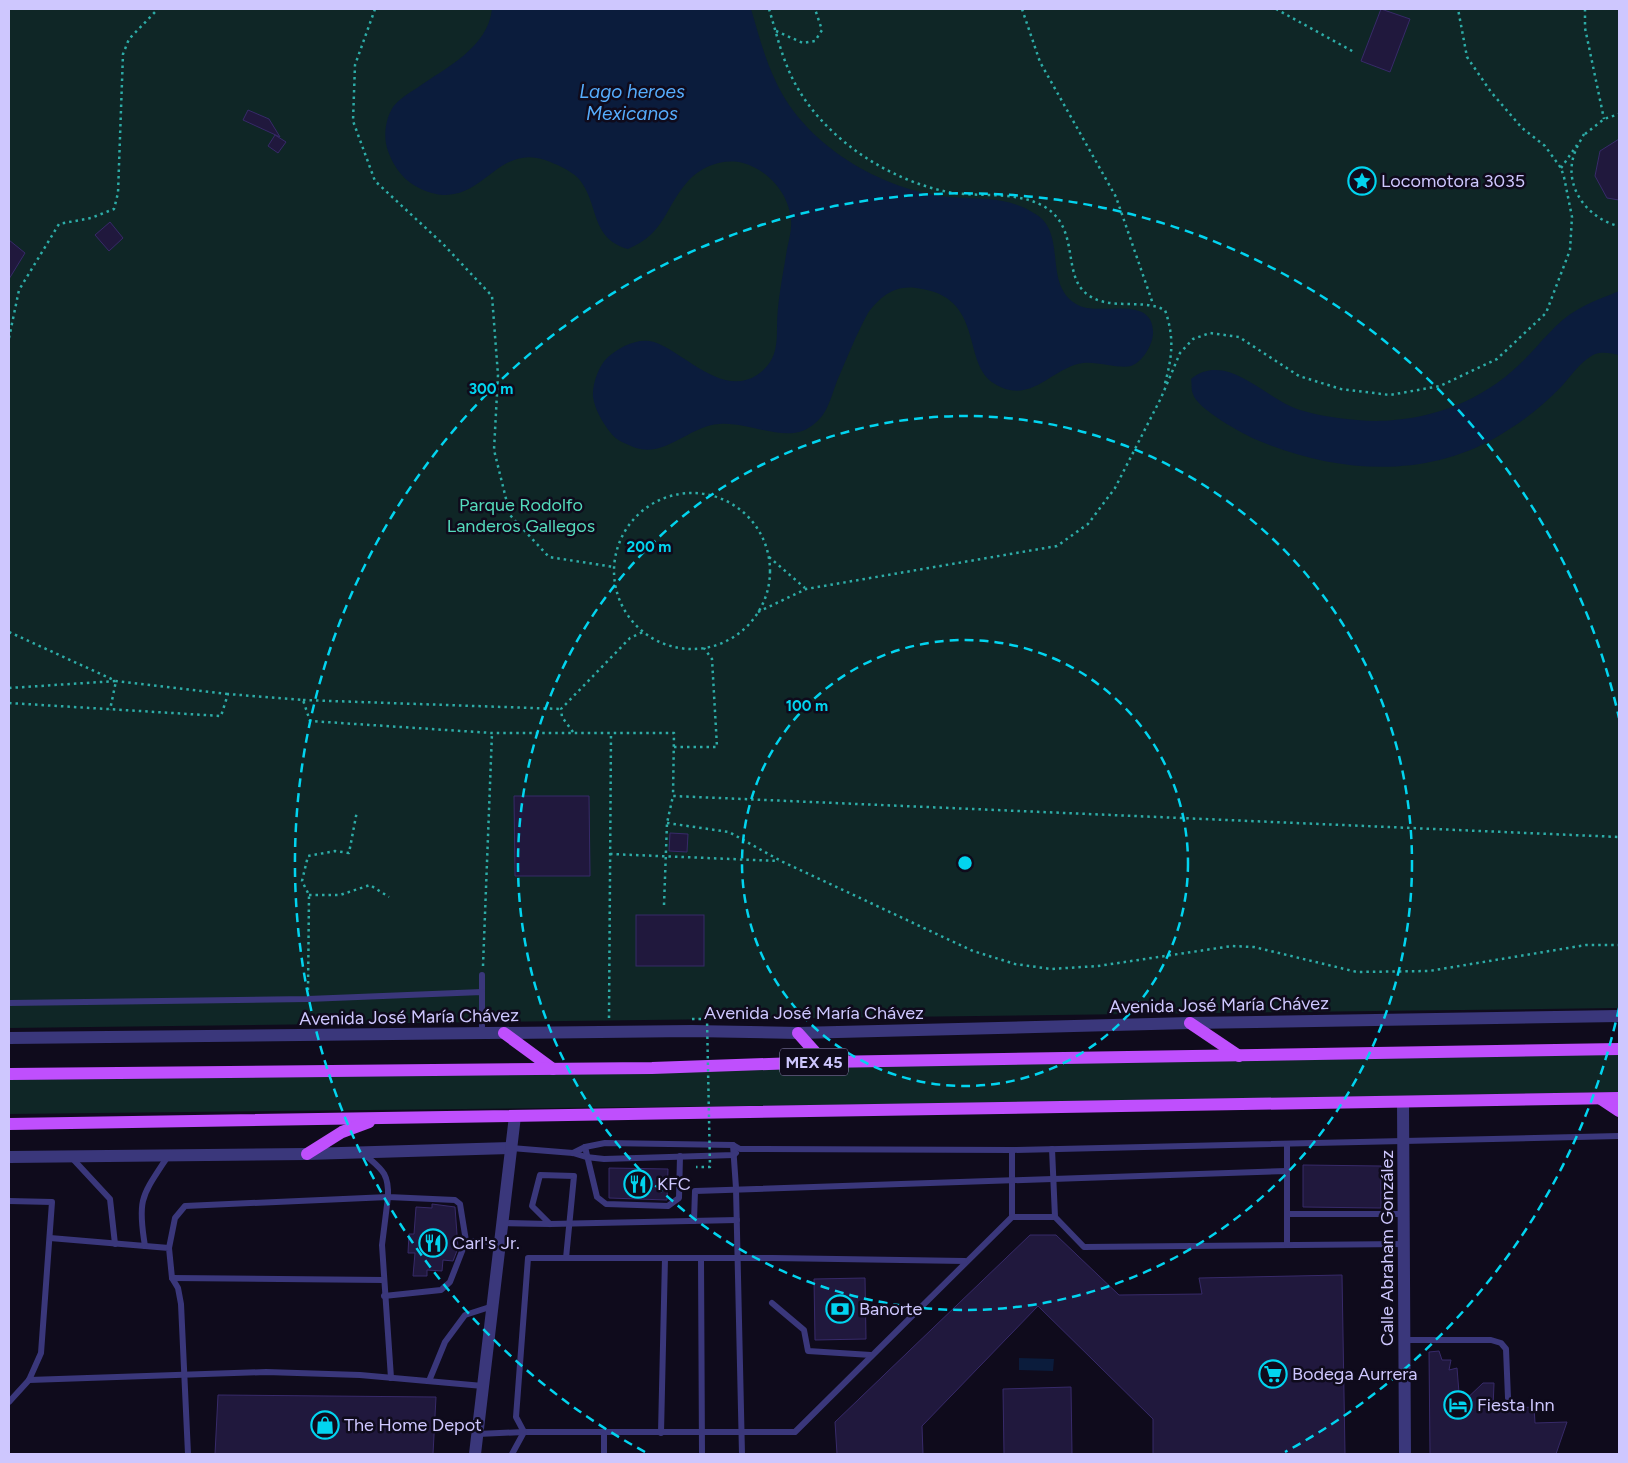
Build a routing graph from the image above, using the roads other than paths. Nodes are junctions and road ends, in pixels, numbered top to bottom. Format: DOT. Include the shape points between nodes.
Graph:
graph roads {
  1 [pos="482,975"];
  2 [pos="482,992"];
  3 [pos="9,1003"];
  4 [pos="1619,1016"];
  5 [pos="1190,1023"];
  6 [pos="504,1033"];
  7 [pos="798,1033"];
  8 [pos="482,1034"];
  9 [pos="9,1038"];
  10 [pos="1619,1049"];
  11 [pos="1238,1056"];
  12 [pos="824,1062"];
  13 [pos="553,1069"];
  14 [pos="9,1074"];
  15 [pos="1619,1098"];
  16 [pos="1601,1099"];
  17 [pos="1403,1102"];
  18 [pos="1619,1111"];
  19 [pos="514,1116"];
  20 [pos="386,1119"];
  21 [pos="9,1124"];
  22 [pos="1619,1136"];
  23 [pos="1404,1142"];
  24 [pos="733,1145"];
  25 [pos="1288,1145"];
  26 [pos="585,1147"];
  27 [pos="511,1148"];
  28 [pos="740,1149"];
  29 [pos="1052,1149"];
  30 [pos="1012,1150"];
  31 [pos="363,1153"];
  32 [pos="573,1153"];
  33 [pos="307,1154"];
  34 [pos="168,1156"];
  35 [pos="680,1156"];
  36 [pos="734,1156"];
  37 [pos="9,1157"];
  38 [pos="71,1157"];
  39 [pos="586,1157"];
  40 [pos="1287,1171"];
  41 [pos="1053,1178"];
  42 [pos="1012,1179"];
  43 [pos="736,1188"];
  44 [pos="388,1197"];
  45 [pos="9,1201"];
  46 [pos="1287,1214"];
  47 [pos="1404,1214"];
  48 [pos="1012,1217"];
  49 [pos="1055,1217"];
  50 [pos="694,1220"];
  51 [pos="737,1220"];
  52 [pos="502,1222"];
  53 [pos="550,1224"];
  54 [pos="569,1224"];
  55 [pos="50,1238"];
  56 [pos="466,1242"];
  57 [pos="500,1242"];
  58 [pos="115,1244"];
  59 [pos="1404,1244"];
  60 [pos="1286,1245"];
  61 [pos="145,1246"];
  62 [pos="169,1248"];
  63 [pos="566,1258"];
  64 [pos="666,1258"];
  65 [pos="701,1258"];
  66 [pos="737,1258"];
  67 [pos="965,1261"];
  68 [pos="172,1278"];
  69 [pos="384,1280"];
  70 [pos="384,1296"];
  71 [pos="772,1303"];
  72 [pos="492,1306"];
  73 [pos="1404,1340"];
  74 [pos="870,1355"];
  75 [pos="184,1374"];
  76 [pos="391,1378"];
  77 [pos="30,1380"];
  78 [pos="429,1381"];
  79 [pos="483,1386"];
  80 [pos="1508,1398"];
  81 [pos="9,1402"];
  82 [pos="524,1432"];
  83 [pos="604,1433"];
  84 [pos="661,1433"];
  85 [pos="702,1433"];
  86 [pos="478,1434"];
  87 [pos="742,1434"];
  88 [pos="188,1454"];
  89 [pos="476,1454"];
  90 [pos="512,1454"];
  91 [pos="604,1454"];
  92 [pos="702,1454"];
  93 [pos="742,1454"];
  94 [pos="1405,1454"];
  1 -- 2 [label="lane"];
  2 -- 3 [label="lane" via="308,999"];
  2 -- 8 [label="lane"];
  4 -- 5 [label="street, Avenida José María Chávez"];
  5 -- 7 [label="street, Avenida José María Chávez"];
  5 -- 11 [label="main road"];
  6 -- 7 [label="street, Avenida José María Chávez"];
  6 -- 8 [label="street, Avenida José María Chávez"];
  6 -- 13 [label="main road"];
  7 -- 12 [label="main road"];
  8 -- 9 [label="street, Avenida José María Chávez"];
  10 -- 11 [label="main road, MEX 45"];
  11 -- 12 [label="main road, MEX 45"];
  12 -- 13 [label="main road, MEX 45"];
  13 -- 14 [label="main road, MEX 45"];
  15 -- 16 [label="main road"];
  16 -- 17 [label="main road"];
  16 -- 18 [label="main road"];
  17 -- 19 [label="main road"];
  17 -- 23 [label="street, Calle Abraham González"];
  19 -- 20 [label="main road"];
  19 -- 27 [label="street"];
  20 -- 21 [label="main road"];
  20 -- 33 [label="main road" via="342,1132"];
  22 -- 23 [label="lane"];
  23 -- 25 [label="lane"];
  23 -- 47 [label="street, Calle Abraham González"];
  24 -- 26 [label="lane" via="605,1144"];
  24 -- 28 [label="lane"];
  24 -- 36 [label="lane"];
  25 -- 29 [label="lane"];
  25 -- 40 [label="lane"];
  26 -- 32 [label="lane"];
  26 -- 39 [label="lane"];
  27 -- 31 [label="street"];
  27 -- 32 [label="lane"];
  27 -- 52 [label="street"];
  28 -- 30 [label="lane"];
  28 -- 36 [label="lane"];
  29 -- 30 [label="lane"];
  29 -- 41 [label="lane"];
  30 -- 42 [label="lane"];
  31 -- 33 [label="street"];
  31 -- 44 [label="lane" via="385,1172"];
  32 -- 39 [label="lane"];
  33 -- 34 [label="street"];
  34 -- 38 [label="street"];
  34 -- 61 [label="lane" via="143,1194 140,1218"];
  35 -- 36 [label="lane"];
  35 -- 39 [label="lane"];
  35 -- 39 [label="lane" via="679,1198 668,1206 606,1204 596,1197"];
  36 -- 43 [label="lane"];
  37 -- 38 [label="street"];
  38 -- 58 [label="lane" via="110,1199"];
  40 -- 41 [label="lane"];
  40 -- 46 [label="lane"];
  41 -- 42 [label="lane"];
  41 -- 49 [label="lane"];
  42 -- 43 [label="lane"];
  42 -- 48 [label="lane"];
  43 -- 50 [label="lane" via="695,1191"];
  43 -- 51 [label="lane"];
  44 -- 56 [label="lane" via="455,1200 460,1204"];
  44 -- 62 [label="lane" via="185,1206 175,1218"];
  44 -- 69 [label="lane" via="383,1221"];
  45 -- 55 [label="lane" via="52,1202"];
  46 -- 47 [label="lane"];
  46 -- 60 [label="lane"];
  47 -- 59 [label="street, Calle Abraham González"];
  48 -- 49 [label="lane"];
  48 -- 67 [label="lane"];
  49 -- 60 [label="lane" via="1084,1247"];
  50 -- 51 [label="lane"];
  50 -- 54 [label="lane"];
  51 -- 66 [label="lane"];
  52 -- 53 [label="lane"];
  52 -- 57 [label="street"];
  53 -- 54 [label="lane"];
  53 -- 54 [label="lane" via="532,1206 540,1175 574,1176"];
  54 -- 63 [label="lane"];
  55 -- 58 [label="lane"];
  55 -- 77 [label="lane" via="41,1353"];
  56 -- 57 [label="lane"];
  56 -- 70 [label="lane" via="450,1282 441,1290"];
  57 -- 72 [label="street"];
  58 -- 61 [label="lane"];
  59 -- 60 [label="lane"];
  59 -- 73 [label="street, Calle Abraham González"];
  61 -- 62 [label="lane"];
  62 -- 68 [label="lane"];
  63 -- 64 [label="lane"];
  63 -- 82 [label="lane" via="528,1258 516,1416"];
  64 -- 65 [label="lane"];
  64 -- 84 [label="lane"];
  65 -- 66 [label="lane"];
  65 -- 85 [label="lane"];
  66 -- 67 [label="lane"];
  66 -- 87 [label="lane"];
  67 -- 74 [label="lane"];
  68 -- 69 [label="lane"];
  68 -- 75 [label="lane" via="181,1304"];
  69 -- 70 [label="lane"];
  70 -- 76 [label="lane"];
  71 -- 74 [label="lane" via="804,1330 808,1350"];
  72 -- 78 [label="lane" via="465,1315 445,1342"];
  72 -- 79 [label="street"];
  73 -- 80 [label="lane" via="1492,1340 1501,1343 1506,1349"];
  73 -- 94 [label="street, Calle Abraham González"];
  74 -- 87 [label="lane" via="795,1432"];
  75 -- 76 [label="lane" via="266,1372"];
  75 -- 77 [label="lane"];
  75 -- 88 [label="lane"];
  76 -- 78 [label="lane"];
  77 -- 81 [label="lane"];
  78 -- 79 [label="lane"];
  79 -- 86 [label="street"];
  82 -- 83 [label="lane"];
  82 -- 86 [label="lane"];
  82 -- 90 [label="lane"];
  83 -- 84 [label="lane"];
  83 -- 91 [label="lane"];
  84 -- 85 [label="lane"];
  85 -- 87 [label="lane"];
  85 -- 92 [label="lane"];
  86 -- 89 [label="street"];
  87 -- 93 [label="lane"];
}
